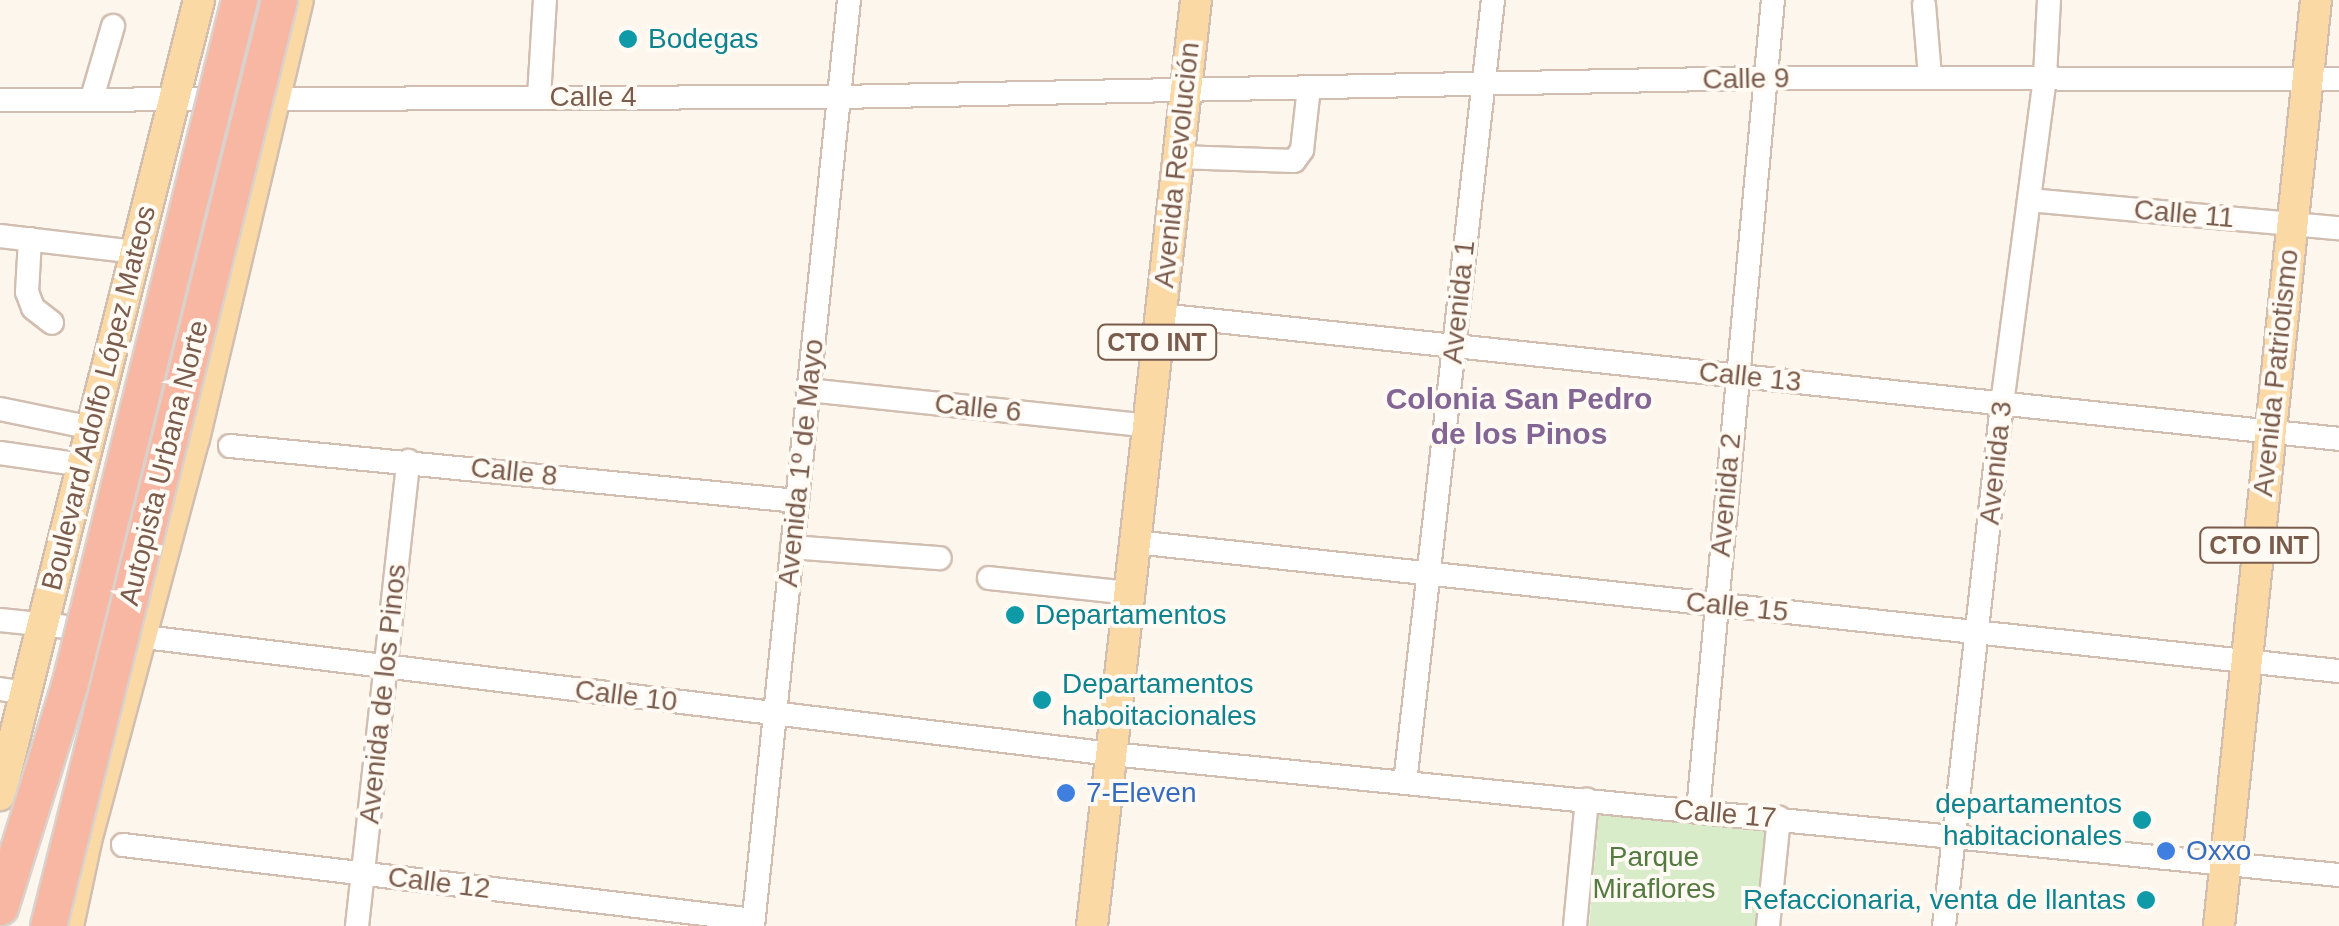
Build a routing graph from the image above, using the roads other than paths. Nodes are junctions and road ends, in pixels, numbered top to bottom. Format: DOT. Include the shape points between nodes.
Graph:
graph roads {
  1 [pos="198,0"];
  2 [pos="239,0"];
  3 [pos="279,0"];
  4 [pos="298,0"];
  5 [pos="544,0"];
  6 [pos="849,0"];
  7 [pos="1196,0"];
  8 [pos="1493,0"];
  9 [pos="1772,0"];
  10 [pos="2049,0"];
  11 [pos="2316,0"];
  12 [pos="1924,5"];
  13 [pos="114,26"];
  14 [pos="244,76"];
  15 [pos="2044,76"];
  16 [pos="209,77"];
  17 [pos="1930,77"];
  18 [pos="1763,78"];
  19 [pos="2308,79"];
  20 [pos="2339,80"];
  21 [pos="1484,83"];
  22 [pos="1309,88"];
  23 [pos="1185,91"];
  24 [pos="274,96"];
  25 [pos="539,97"];
  26 [pos="92,98"];
  27 [pos="838,98"];
  28 [pos="0,100"];
  29 [pos="203,111"];
  30 [pos="1178,157"];
  31 [pos="2028,200"];
  32 [pos="2292,224"];
  33 [pos="2339,228"];
  34 [pos="0,236"];
  35 [pos="30,239"];
  36 [pos="137,252"];
  37 [pos="1160,314"];
  38 [pos="52,323"];
  39 [pos="1454,346"];
  40 [pos="1737,376"];
  41 [pos="808,390"];
  42 [pos="2002,404"];
  43 [pos="0,409"];
  44 [pos="1148,426"];
  45 [pos="92,428"];
  46 [pos="2270,432"];
  47 [pos="2339,439"];
  48 [pos="230,446"];
  49 [pos="0,452"];
  50 [pos="408,461"];
  51 [pos="82,465"];
  52 [pos="797,501"];
  53 [pos="1135,542"];
  54 [pos="792,547"];
  55 [pos="940,558"];
  56 [pos="1429,574"];
  57 [pos="989,578"];
  58 [pos="1130,593"];
  59 [pos="79,604"];
  60 [pos="1716,604"];
  61 [pos="114,610"];
  62 [pos="0,620"];
  63 [pos="42,623"];
  64 [pos="1977,631"];
  65 [pos="141,637"];
  66 [pos="68,650"];
  67 [pos="104,653"];
  68 [pos="2246,661"];
  69 [pos="386,667"];
  70 [pos="2339,672"];
  71 [pos="12,691"];
  72 [pos="775,714"];
  73 [pos="1111,754"];
  74 [pos="4,760"];
  75 [pos="1406,783"];
  76 [pos="0,795"];
  77 [pos="1588,800"];
  78 [pos="1698,811"];
  79 [pos="1779,818"];
  80 [pos="1954,836"];
  81 [pos="124,846"];
  82 [pos="2225,865"];
  83 [pos="363,874"];
  84 [pos="2339,875"];
  85 [pos="0,907"];
  86 [pos="754,923"];
  87 [pos="48,926"];
  88 [pos="68,926"];
  89 [pos="357,926"];
  90 [pos="1092,926"];
  91 [pos="1575,926"];
  92 [pos="1768,926"];
  93 [pos="1944,926"];
  94 [pos="2219,926"];
  1 -- 29 [label="main road, Boulevard Adolfo López Mateos"];
  2 -- 85 [label="highway, Autopista Urbana Norte, bridge" via="69,686"];
  3 -- 87 [label="highway, Autopista Urbana Norte, bridge"];
  4 -- 24 [label="main road"];
  5 -- 25 [label="street"];
  6 -- 27 [label="street, Avenida 1º de Mayo"];
  7 -- 23 [label="main road, Avenida Revolución / CTO INT"];
  8 -- 21 [label="street, Avenida 1"];
  9 -- 18 [label="street, Avenida 2"];
  10 -- 15 [label="street, Avenida 3"];
  11 -- 19 [label="main road, Avenida Patriotismo / CTO INT"];
  12 -- 17 [label="street"];
  13 -- 26 [label="street"];
  14 -- 29 [label="highway"];
  15 -- 17 [label="street, Calle 9"];
  15 -- 19 [label="street, Calle 9"];
  15 -- 31 [label="street, Avenida 3"];
  16 -- 29 [label="highway"];
  17 -- 18 [label="street, Calle 9"];
  18 -- 21 [label="street, Calle 9"];
  18 -- 40 [label="street, Avenida 2"];
  19 -- 20 [label="street, Calle 9"];
  19 -- 32 [label="main road, Avenida Patriotismo / CTO INT"];
  21 -- 22 [label="street, Calle 9"];
  21 -- 39 [label="street, Avenida 1"];
  22 -- 23 [label="street, Calle 9"];
  22 -- 30 [label="street" via="1302,150 1294,162"];
  23 -- 27 [label="street, Calle 4"];
  23 -- 30 [label="main road, Avenida Revolución / CTO INT"];
  24 -- 25 [label="street, Calle 4"];
  24 -- 29 [label="street, Calle 4"];
  24 -- 65 [label="main road"];
  25 -- 27 [label="street, Calle 4"];
  26 -- 28 [label="street, Calle 4"];
  26 -- 29 [label="street, Calle 4"];
  27 -- 41 [label="street, Avenida 1º de Mayo"];
  29 -- 36 [label="main road, Boulevard Adolfo López Mateos"];
  30 -- 37 [label="main road, Avenida Revolución / CTO INT"];
  31 -- 32 [label="street, Calle 11"];
  31 -- 42 [label="street, Avenida 3"];
  32 -- 33 [label="street, Calle 11"];
  32 -- 46 [label="main road, Avenida Patriotismo / CTO INT"];
  34 -- 35 [label="street"];
  35 -- 36 [label="street"];
  35 -- 38 [label="street" via="26,292"];
  36 -- 45 [label="main road, Boulevard Adolfo López Mateos"];
  37 -- 39 [label="street, Calle 13"];
  37 -- 44 [label="main road, Avenida Revolución / CTO INT"];
  39 -- 40 [label="street, Calle 13"];
  39 -- 56 [label="street, Avenida 1"];
  40 -- 42 [label="street, Calle 13"];
  40 -- 60 [label="street, Avenida 2"];
  41 -- 44 [label="street, Calle 6"];
  41 -- 52 [label="street, Avenida 1º de Mayo"];
  42 -- 46 [label="street, Calle 13"];
  42 -- 64 [label="street, Avenida 3"];
  43 -- 45 [label="street"];
  44 -- 53 [label="main road, Avenida Revolución / CTO INT"];
  45 -- 51 [label="main road, Boulevard Adolfo López Mateos"];
  46 -- 47 [label="street, Calle 13"];
  46 -- 68 [label="main road, Avenida Patriotismo / CTO INT"];
  48 -- 50 [label="street, Calle 8"];
  49 -- 51 [label="street"];
  50 -- 52 [label="street, Calle 8"];
  50 -- 69 [label="street, Avenida de los Pinos"];
  51 -- 63 [label="main road, Boulevard Adolfo López Mateos"];
  52 -- 54 [label="street, Avenida 1º de Mayo"];
  53 -- 56 [label="street, Calle 15"];
  53 -- 58 [label="main road, Avenida Revolución / CTO INT"];
  54 -- 55 [label="street"];
  54 -- 72 [label="street, Avenida 1º de Mayo"];
  56 -- 60 [label="street, Calle 15"];
  56 -- 75 [label="street, Avenida 1"];
  57 -- 58 [label="street"];
  58 -- 73 [label="main road, Avenida Revolución / CTO INT"];
  59 -- 66 [label="highway"];
  60 -- 64 [label="street, Calle 15"];
  60 -- 78 [label="street, Avenida 2"];
  61 -- 67 [label="highway"];
  62 -- 63 [label="street, Calle 10"];
  63 -- 65 [label="street, Calle 10"];
  63 -- 71 [label="main road, Boulevard Adolfo López Mateos"];
  64 -- 68 [label="street, Calle 15"];
  64 -- 80 [label="street, Avenida 3"];
  65 -- 69 [label="street, Calle 10"];
  65 -- 88 [label="main road"];
  68 -- 70 [label="street, Calle 15"];
  68 -- 82 [label="main road, Avenida Patriotismo / CTO INT"];
  69 -- 72 [label="street, Calle 10"];
  69 -- 83 [label="street, Avenida de los Pinos"];
  71 -- 74 [label="main road, Boulevard Adolfo López Mateos"];
  72 -- 73 [label="street, Calle 10"];
  72 -- 86 [label="street, Avenida 1º de Mayo"];
  73 -- 75 [label="street, Calle 17"];
  73 -- 90 [label="main road, Avenida Revolución / CTO INT"];
  74 -- 76 [label="main road, Boulevard Adolfo López Mateos"];
  75 -- 77 [label="street, Calle 17"];
  77 -- 78 [label="street, Calle 17"];
  77 -- 91 [label="street"];
  78 -- 79 [label="street, Calle 17"];
  79 -- 80 [label="street, Calle 17"];
  79 -- 92 [label="street"];
  80 -- 82 [label="street, Calle 17"];
  80 -- 93 [label="street, Avenida 3"];
  81 -- 83 [label="street, Calle 12"];
  82 -- 84 [label="street, Calle 17"];
  82 -- 94 [label="main road, Avenida Patriotismo / CTO INT"];
  83 -- 86 [label="street, Calle 12"];
  83 -- 89 [label="street, Avenida de los Pinos"];
}
